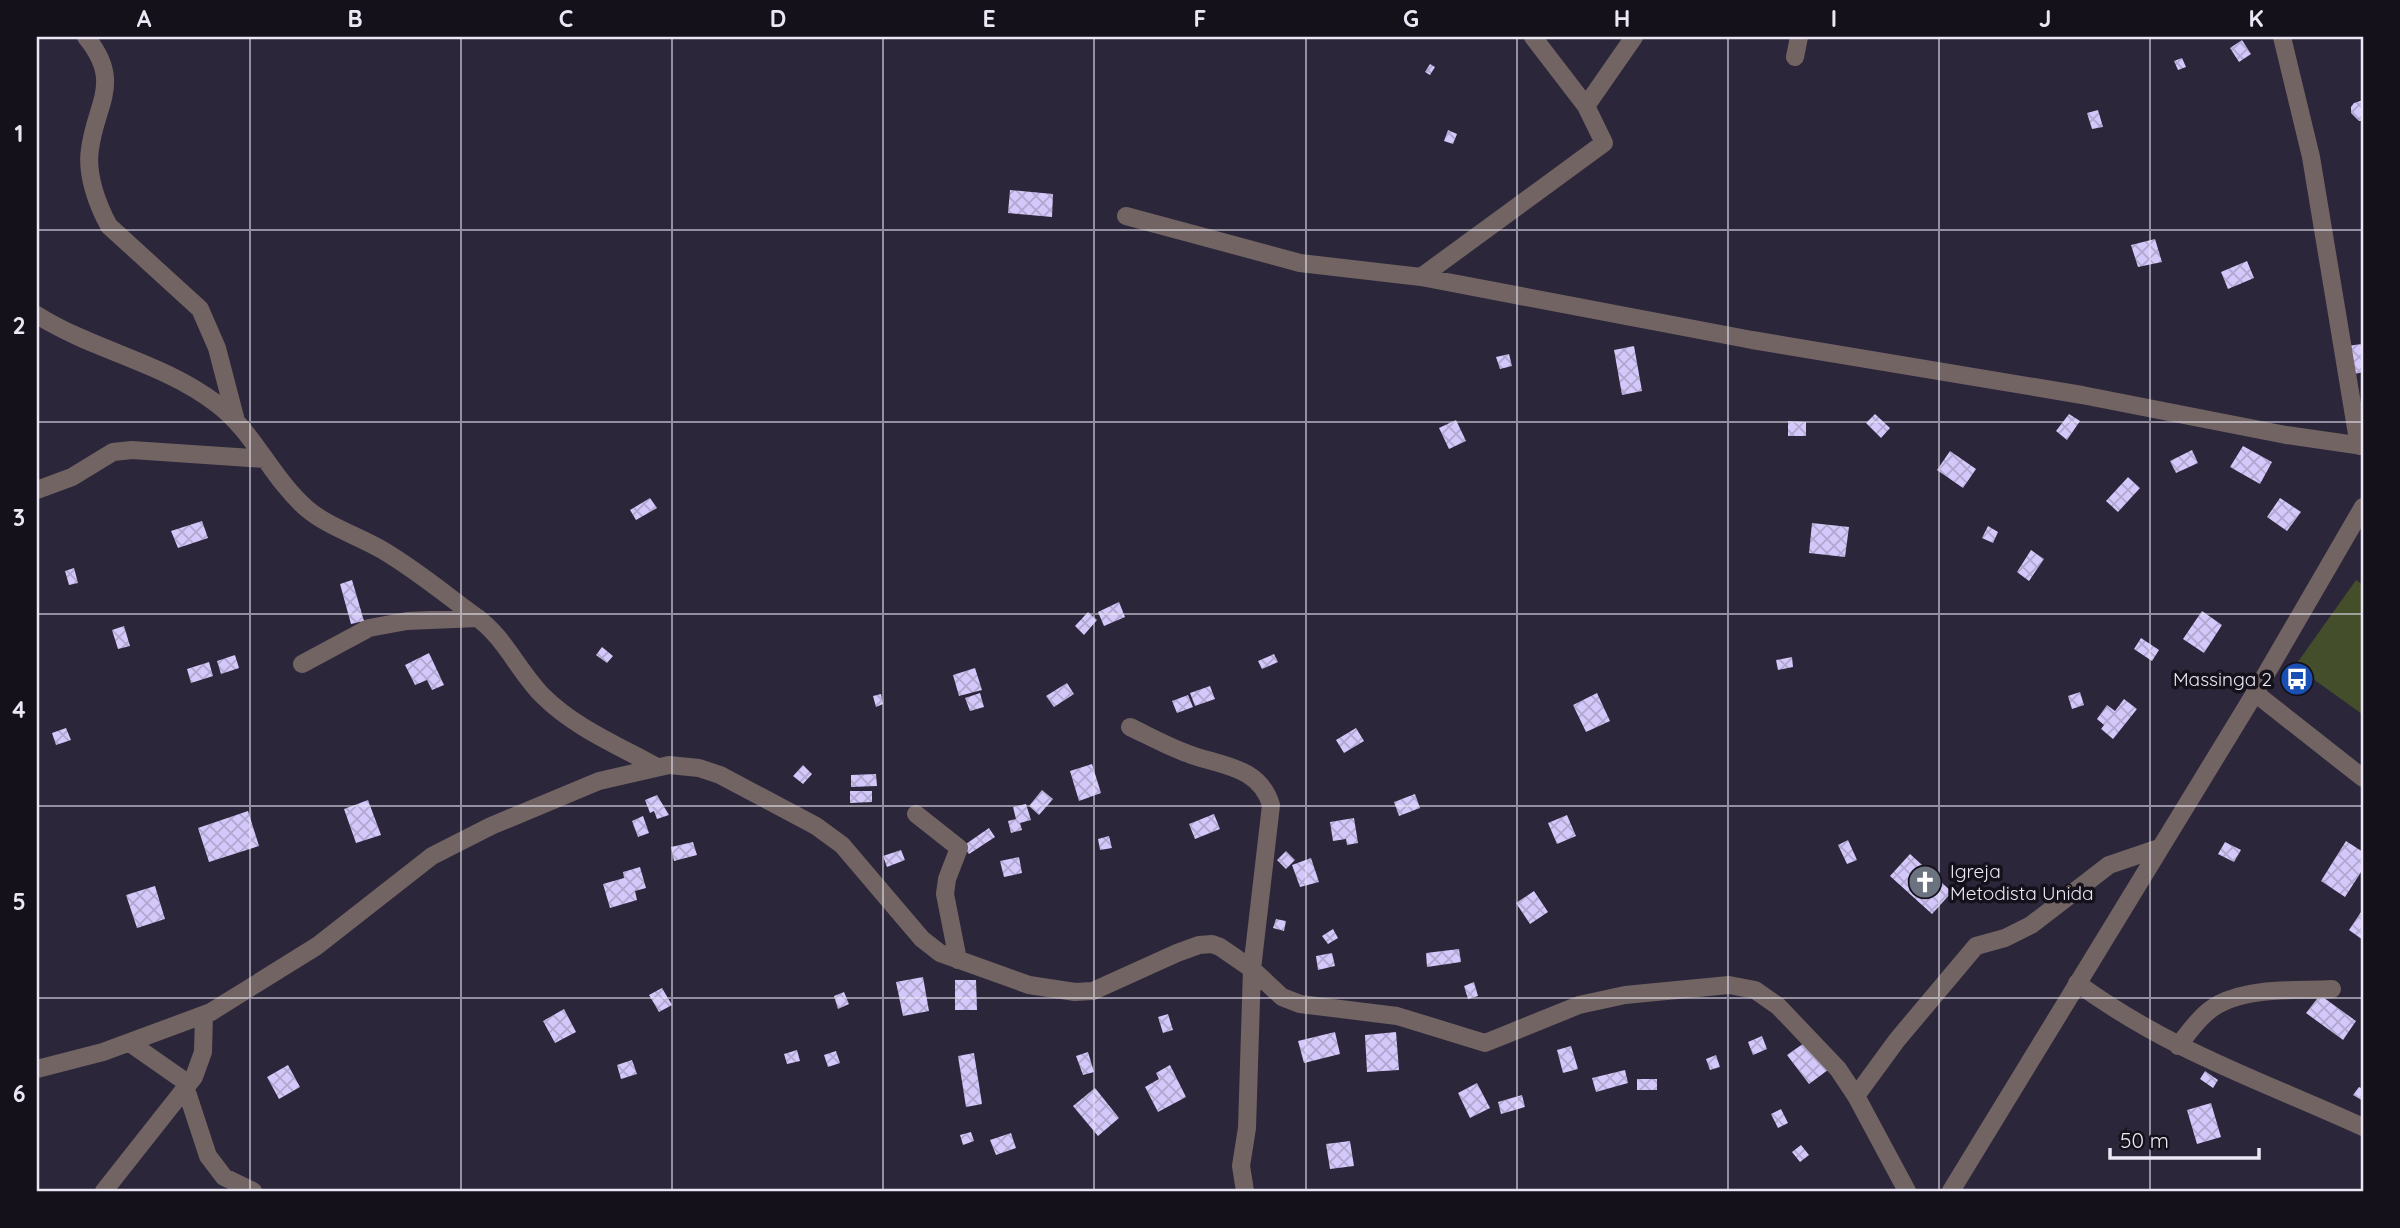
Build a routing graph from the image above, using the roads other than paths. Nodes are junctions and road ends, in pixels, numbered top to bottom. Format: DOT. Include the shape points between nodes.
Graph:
graph roads {
  1 [pos="86,37"];
  2 [pos="1533,37"];
  3 [pos="1634,37"];
  4 [pos="1798,37"];
  5 [pos="2282,37"];
  6 [pos="1795,57"];
  7 [pos="1586,106"];
  8 [pos="1126,216"];
  9 [pos="1421,277"];
  10 [pos="37,316"];
  11 [pos="236,421"];
  12 [pos="2361,446"];
  13 [pos="265,459"];
  14 [pos="37,490"];
  15 [pos="2363,507"];
  16 [pos="478,618"];
  17 [pos="302,664"];
  18 [pos="2255,693"];
  19 [pos="1130,727"];
  20 [pos="655,766"];
  21 [pos="2363,778"];
  22 [pos="916,814"];
  23 [pos="2159,848"];
  24 [pos="958,960"];
  25 [pos="1252,969"];
  26 [pos="2077,983"];
  27 [pos="2332,989"];
  28 [pos="204,1015"];
  29 [pos="130,1043"];
  30 [pos="2178,1046"];
  31 [pos="37,1069"];
  32 [pos="187,1086"];
  33 [pos="1856,1096"];
  34 [pos="2363,1127"];
  35 [pos="104,1191"];
  36 [pos="253,1191"];
  37 [pos="1245,1191"];
  38 [pos="1907,1191"];
  39 [pos="1951,1191"];
  1 -- 11 [label="street" via="105,76 103,107 89,151 101,212 109,226 200,309 217,348"];
  2 -- 7 [label="street"];
  3 -- 7 [label="street"];
  4 -- 6 [label="street"];
  5 -- 12 [label="street" via="2311,157"];
  7 -- 9 [label="street" via="1602,136 1601,148"];
  8 -- 9 [label="street" via="1300,262"];
  9 -- 12 [label="street"];
  10 -- 11 [label="street" via="180,380"];
  11 -- 13 [label="street"];
  13 -- 14 [label="street" via="113,452 72,477"];
  13 -- 16 [label="street" via="286,489 309,510 385,551"];
  15 -- 18 [label="street"];
  16 -- 17 [label="street" via="381,625 349,636"];
  16 -- 20 [label="street" via="565,716"];
  18 -- 21 [label="street"];
  18 -- 23 [label="street"];
  19 -- 25 [label="street" via="1187,753 1235,767 1251,775 1268,794 1272,805"];
  20 -- 24 [label="street" via="709,771 816,826 842,845 922,939"];
  20 -- 28 [label="street" via="599,781 432,856 317,946"];
  22 -- 24 [label="street" via="959,848 945,894"];
  23 -- 26 [label="street"];
  23 -- 33 [label="street" via="2109,865 2031,925 1976,947"];
  24 -- 25 [label="street" via="1029,985 1075,992 1107,986 1199,945 1220,947"];
  25 -- 33 [label="street" via="1282,997 1300,1004 1397,1016 1485,1043 1591,1003 1665,991 1743,986 1769,997 1800,1026"];
  25 -- 37 [label="street" via="1250,1087 1241,1166"];
  26 -- 30 [label="street"];
  26 -- 39 [label="street"];
  27 -- 30 [label="street" via="2227,1001 2200,1020"];
  28 -- 29 [label="street"];
  28 -- 32 [label="street" via="203,1052"];
  29 -- 31 [label="street"];
  29 -- 32 [label="street"];
  30 -- 34 [label="street"];
  32 -- 35 [label="street"];
  32 -- 36 [label="street" via="208,1156 224,1177"];
  33 -- 38 [label="street"];
}
